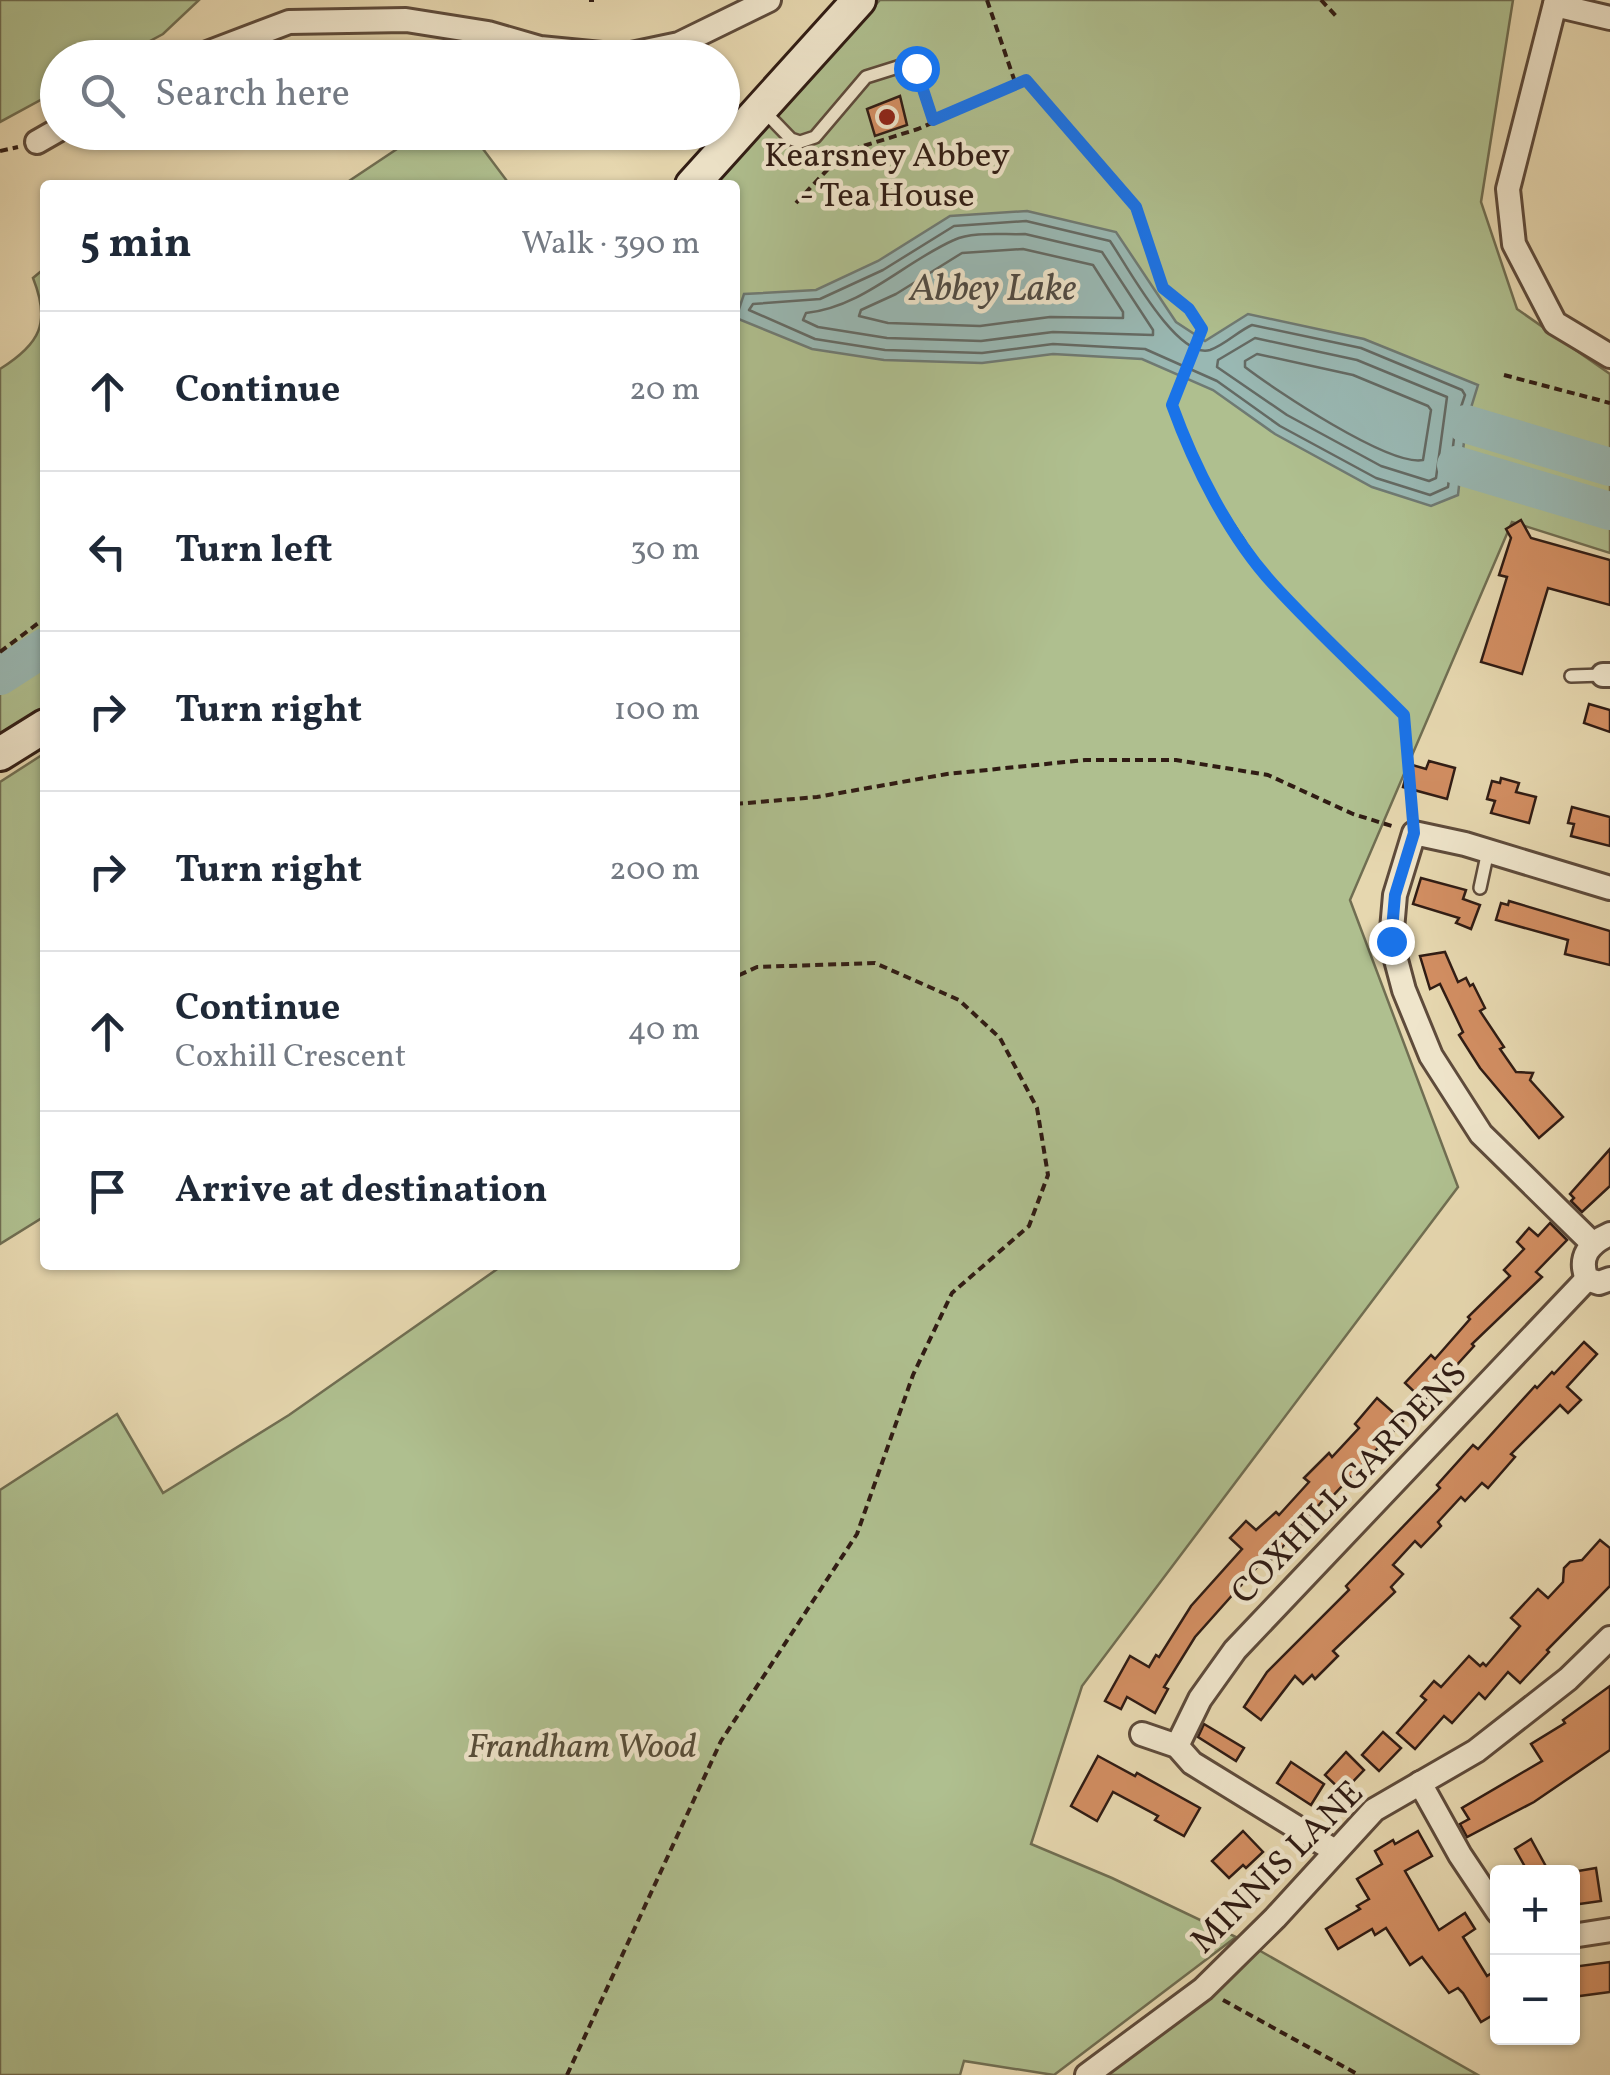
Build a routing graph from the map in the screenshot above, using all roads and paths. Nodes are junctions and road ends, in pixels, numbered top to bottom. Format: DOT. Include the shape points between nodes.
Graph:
graph roads {
  1 [pos="769,0"];
  2 [pos="859,0"];
  3 [pos="987,0"];
  4 [pos="1321,0"];
  5 [pos="1556,2"];
  6 [pos="1337,16"];
  7 [pos="1610,18"];
  8 [pos="242,40"];
  9 [pos="512,40"];
  10 [pos="687,40"];
  11 [pos="900,66"];
  12 [pos="1016,85"];
  13 [pos="761,108"];
  14 [pos="933,120"];
  15 [pos="740,131"];
  16 [pos="723,150"];
  17 [pos="696,180"];
  18 [pos="796,203"];
  19 [pos="1610,356"];
  20 [pos="1504,375"];
  21 [pos="1610,403"];
  22 [pos="40,622"];
  23 [pos="0,652"];
  24 [pos="1606,675"];
  25 [pos="1572,676"];
  26 [pos="40,729"];
  27 [pos="0,754"];
  28 [pos="740,804"];
  29 [pos="1414,833"];
  30 [pos="1488,851"];
  31 [pos="1480,888"];
  32 [pos="1610,888"];
  33 [pos="740,976"];
  34 [pos="1602,1239"];
  35 [pos="1599,1279"];
  36 [pos="1610,1638"];
  37 [pos="1142,1734"];
  38 [pos="1177,1746"];
  39 [pos="1420,1783"];
  40 [pos="1335,1850"];
  41 [pos="1490,1900"];
  42 [pos="1610,1930"];
  43 [pos="1580,1935"];
  44 [pos="1203,1988"];
  45 [pos="568,2075"];
  46 [pos="1087,2075"];
  47 [pos="1359,2075"];
  1 -- 10 [label="street"];
  2 -- 13 [label="street"];
  3 -- 12 [label="path"];
  4 -- 6 [label="path"];
  5 -- 7 [label="street"];
  5 -- 19 [label="street" via="1508,188 1514,244 1555,323"];
  8 -- 9 [label="street" via="289,22 406,20"];
  11 -- 13 [label="lane" via="866,78 815,137 800,142"];
  11 -- 14 [label="path" via="916,68"];
  12 -- 14 [label="path"];
  12 -- 29 [label="path" via="1026,80 1136,207 1163,288 1202,329 1172,405 1192,462 1270,582 1404,715"];
  13 -- 15 [label="street"];
  14 -- 18 [label="path" via="844,152"];
  16 -- 17 [label="street"];
  20 -- 21 [label="path"];
  22 -- 23 [label="path"];
  24 -- 25 [label="lane"];
  26 -- 27 [label="street"];
  28 -- 29 [label="path" via="1085,760 1176,760 1268,775"];
  29 -- 30 [label="street"];
  29 -- 34 [label="street" via="1395,895 1391,941 1431,1056 1481,1134"];
  30 -- 31 [label="lane"];
  30 -- 32 [label="street"];
  33 -- 45 [label="path" via="758,967 875,963 959,1000 1000,1038 1037,1108 1048,1175 1029,1226 952,1293 913,1375 857,1534 721,1741"];
  34 -- 35 [label="street, COXHILL GARDENS" via="1586,1252 1582,1266"];
  35 -- 38 [label="street, COXHILL GARDENS" via="1235,1650"];
  36 -- 39 [label="street, MINNIS LANE" via="1476,1751"];
  37 -- 38 [label="street"];
  38 -- 40 [label="street" via="1192,1763"];
  39 -- 40 [label="street, MINNIS LANE" via="1374,1810"];
  39 -- 41 [label="street"];
  40 -- 44 [label="street, MINNIS LANE"];
  42 -- 43 [label="street"];
  44 -- 46 [label="street, MINNIS LANE"];
  44 -- 47 [label="path"];
}
